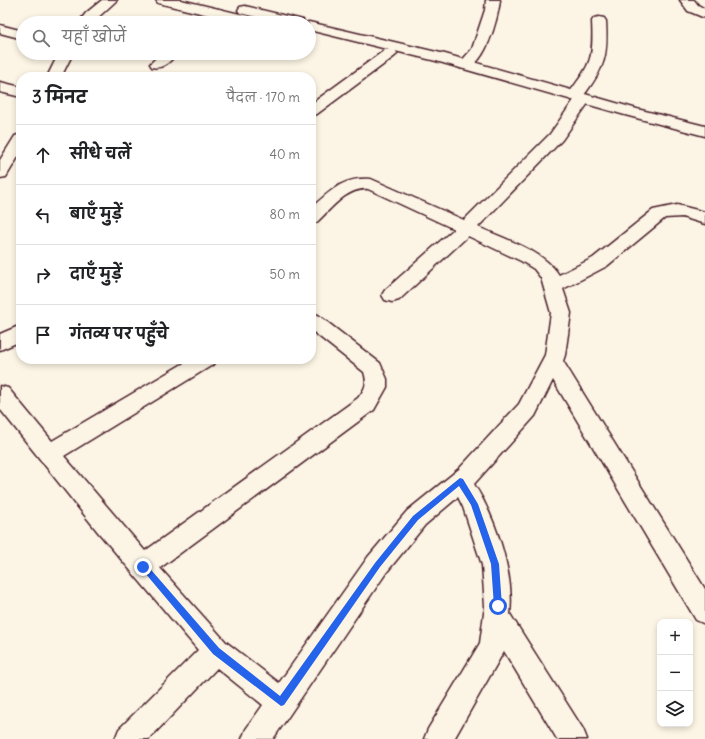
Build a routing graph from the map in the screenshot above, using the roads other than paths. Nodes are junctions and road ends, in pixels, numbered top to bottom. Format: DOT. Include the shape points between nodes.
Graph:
graph roads {
  1 [pos="110,0"];
  2 [pos="163,0"];
  3 [pos="201,0"];
  4 [pos="493,0"];
  5 [pos="687,0"];
  6 [pos="217,13"];
  7 [pos="705,14"];
  8 [pos="91,16"];
  9 [pos="213,16"];
  10 [pos="235,16"];
  11 [pos="249,16"];
  12 [pos="599,21"];
  13 [pos="316,28"];
  14 [pos="0,29"];
  15 [pos="16,33"];
  16 [pos="316,36"];
  17 [pos="390,53"];
  18 [pos="62,60"];
  19 [pos="162,60"];
  20 [pos="158,64"];
  21 [pos="465,65"];
  22 [pos="56,72"];
  23 [pos="0,87"];
  24 [pos="16,91"];
  25 [pos="579,97"];
  26 [pos="316,107"];
  27 [pos="705,131"];
  28 [pos="16,147"];
  29 [pos="0,173"];
  30 [pos="316,213"];
  31 [pos="705,218"];
  32 [pos="466,228"];
  33 [pos="553,286"];
  34 [pos="392,295"];
  35 [pos="316,324"];
  36 [pos="16,335"];
  37 [pos="0,343"];
  38 [pos="552,362"];
  39 [pos="199,364"];
  40 [pos="0,394"];
  41 [pos="49,454"];
  42 [pos="460,481"];
  43 [pos="143,567"];
  44 [pos="705,612"];
  45 [pos="497,616"];
  46 [pos="216,651"];
  47 [pos="281,702"];
  48 [pos="129,739"];
  49 [pos="256,739"];
  50 [pos="438,739"];
  51 [pos="573,739"];
  1 -- 8 [label="street"];
  2 -- 6 [label="street"];
  3 -- 11 [label="street"];
  4 -- 21 [label="street" via="479,50"];
  5 -- 7 [label="street" via="693,8"];
  6 -- 9 [label="street"];
  6 -- 10 [label="street"];
  12 -- 25 [label="street" via="599,58"];
  13 -- 21 [label="street"];
  14 -- 15 [label="street"];
  16 -- 17 [label="street"];
  17 -- 21 [label="street" via="443,66"];
  17 -- 26 [label="street"];
  18 -- 22 [label="street"];
  19 -- 20 [label="street"];
  21 -- 25 [label="street"];
  23 -- 24 [label="street"];
  25 -- 27 [label="street"];
  25 -- 32 [label="street" via="556,137"];
  28 -- 29 [label="street"];
  30 -- 32 [label="street" via="342,190 358,183 370,184"];
  31 -- 33 [label="street" via="677,210 659,214 600,262"];
  32 -- 33 [label="street" via="541,265 550,276"];
  32 -- 34 [label="street"];
  33 -- 38 [label="street" via="561,313"];
  35 -- 43 [label="street" via="373,368 379,379 376,392 366,404"];
  36 -- 37 [label="street"];
  38 -- 42 [label="street" via="527,410"];
  38 -- 44 [label="street"];
  39 -- 41 [label="street"];
  40 -- 41 [label="street"];
  41 -- 43 [label="street"];
  42 -- 45 [label="street" via="474,504 495,564"];
  42 -- 47 [label="street" via="416,518 377,565"];
  43 -- 46 [label="street"];
  45 -- 50 [label="street" via="493,646"];
  45 -- 51 [label="street"];
  46 -- 47 [label="street"];
  46 -- 48 [label="street"];
  47 -- 49 [label="street"];
}
